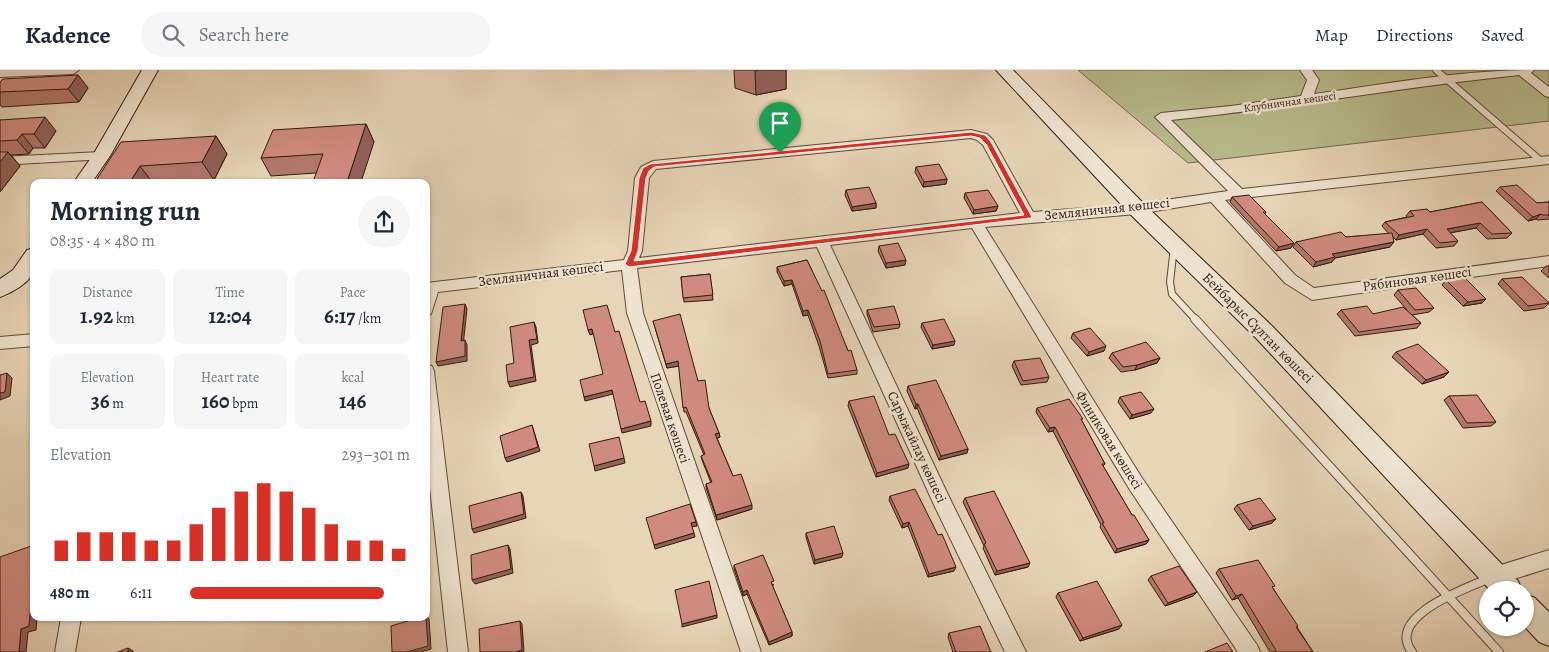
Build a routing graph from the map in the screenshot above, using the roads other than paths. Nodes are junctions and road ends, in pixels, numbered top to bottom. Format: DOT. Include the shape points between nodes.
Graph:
graph roads {
  1 [pos="73,70"];
  2 [pos="150,70"];
  3 [pos="1004,70"];
  4 [pos="1306,70"];
  5 [pos="1525,71"];
  6 [pos="1441,74"];
  7 [pos="9,75"];
  8 [pos="1549,93"];
  9 [pos="1306,100"];
  10 [pos="101,156"];
  11 [pos="0,160"];
  12 [pos="1545,160"];
  13 [pos="85,179"];
  14 [pos="1240,195"];
  15 [pos="1215,198"];
  16 [pos="1137,209"];
  17 [pos="1029,217"];
  18 [pos="976,223"];
  19 [pos="821,241"];
  20 [pos="1174,245"];
  21 [pos="30,261"];
  22 [pos="1549,261"];
  23 [pos="629,264"];
  24 [pos="430,288"];
  25 [pos="0,289"];
  26 [pos="30,340"];
  27 [pos="0,343"];
  28 [pos="430,407"];
  29 [pos="1549,559"];
  30 [pos="1499,581"];
  31 [pos="1505,581"];
  32 [pos="1479,589"];
  33 [pos="1448,597"];
  34 [pos="1534,616"];
  35 [pos="70,621"];
  36 [pos="1549,632"];
  37 [pos="65,652"];
  38 [pos="458,652"];
  39 [pos="751,652"];
  40 [pos="1016,652"];
  41 [pos="1250,652"];
  42 [pos="1412,652"];
  43 [pos="1500,652"];
  1 -- 7 [label="street"];
  2 -- 10 [label="street"];
  3 -- 16 [label="street, Бейбарыс Сұлтан көшесі"];
  4 -- 9 [label="street" via="1313,80"];
  5 -- 6 [label="street, Клубничная көшесі"];
  5 -- 8 [label="street"];
  6 -- 9 [label="street, Клубничная көшесі"];
  6 -- 12 [label="lane"];
  9 -- 14 [label="street, Клубничная көшесі" via="1161,117"];
  10 -- 11 [label="street"];
  10 -- 13 [label="street"];
  12 -- 14 [label="street, Земляничная көшесі"];
  14 -- 15 [label="street, Земляничная көшесі"];
  15 -- 16 [label="street, Земляничная көшесі"];
  15 -- 22 [label="street, Рябиновая көшесі" via="1290,279 1312,294"];
  16 -- 17 [label="street, Земляничная көшесі"];
  16 -- 20 [label="street, Бейбарыс Сұлтан көшесі"];
  17 -- 18 [label="street, Земляничная көшесі"];
  17 -- 23 [label="street, Полевая көшесі" via="988,143 971,134 653,165 642,178 635,251"];
  18 -- 19 [label="street, Земляничная көшесі"];
  18 -- 41 [label="street, Финиковая көшесі" via="1136,484"];
  19 -- 23 [label="street, Земляничная көшесі"];
  19 -- 40 [label="street, Сарыжайлау көшесі" via="944,507"];
  20 -- 30 [label="street, Бейбарыс Сұлтан көшесі" via="1264,332"];
  20 -- 33 [label="lane" via="1172,294"];
  21 -- 25 [label="street" via="20,275"];
  23 -- 24 [label="street, Земляничная көшесі"];
  23 -- 39 [label="street, Полевая көшесі" via="634,313"];
  26 -- 27 [label="street"];
  28 -- 38 [label="street"];
  29 -- 31 [label="street"];
  32 -- 33 [label="lane"];
  33 -- 42 [label="lane" via="1411,621 1406,629 1406,644"];
  33 -- 43 [label="lane"];
  34 -- 36 [label="street"];
  35 -- 37 [label="street"];
}
